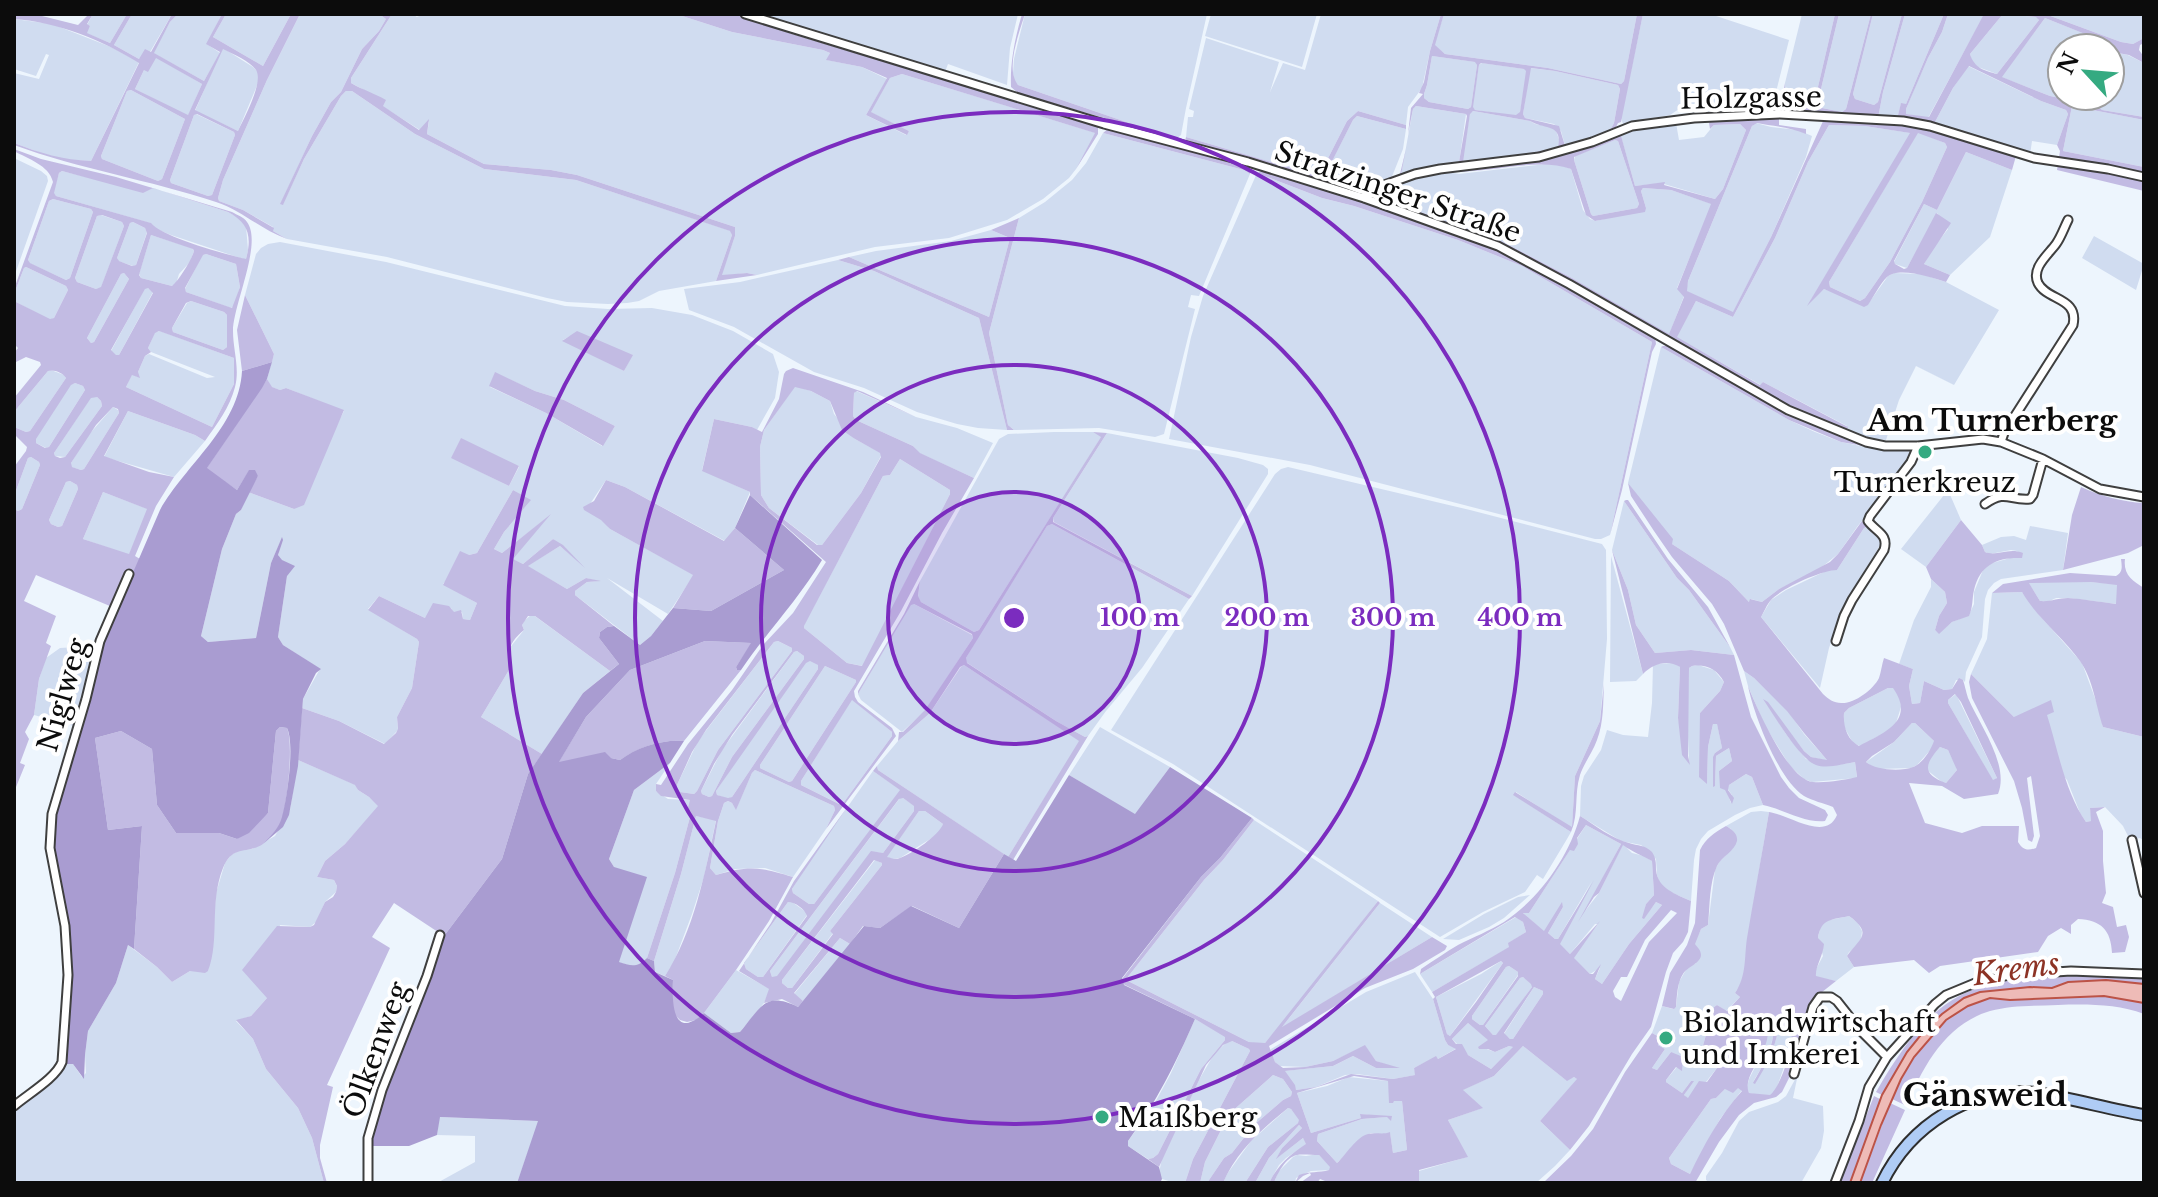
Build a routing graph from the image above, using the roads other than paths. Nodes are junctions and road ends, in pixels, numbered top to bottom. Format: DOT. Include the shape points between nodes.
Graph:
graph roads {
  1 [pos="745,14"];
  2 [pos="2144,177"];
  3 [pos="1364,198"];
  4 [pos="2068,220"];
  5 [pos="2001,442"];
  6 [pos="1918,446"];
  7 [pos="2043,459"];
  8 [pos="2144,497"];
  9 [pos="1985,504"];
  10 [pos="129,574"];
  11 [pos="1836,641"];
  12 [pos="2132,840"];
  13 [pos="2144,893"];
  14 [pos="440,935"];
  15 [pos="2144,974"];
  16 [pos="1887,1057"];
  17 [pos="1794,1074"];
  18 [pos="14,1106"];
  19 [pos="2144,1115"];
  20 [pos="368,1183"];
  21 [pos="1835,1183"];
  22 [pos="1882,1183"];
  1 -- 3 [label="street, Stratzinger Straße"];
  2 -- 3 [label="street, Holzgasse" via="2034,158 1903,121 1780,114 1632,126 1564,152 1415,174"];
  3 -- 6 [label="street, Stratzinger Straße" via="1525,260 1788,410 1866,442"];
  4 -- 5 [label="street" via="2036,272 2041,288 2071,308 2073,325"];
  5 -- 6 [label="street, Stratzinger Straße"];
  5 -- 7 [label="street, Stratzinger Straße"];
  6 -- 11 [label="street" via="1870,516 1868,521 1887,542 1844,616"];
  7 -- 8 [label="street, Stratzinger Straße" via="2100,489"];
  7 -- 9 [label="street" via="2030,499 2009,495"];
  10 -- 18 [label="street, Niglweg" via="100,641 52,814 50,848 68,975 60,1068"];
  12 -- 13 [label="street"];
  14 -- 20 [label="street, Ölkenweg" via="368,1138"];
  15 -- 16 [label="street" via="2038,972 1958,988 1935,1004"];
  16 -- 17 [label="street" via="1837,1001 1820,997"];
  16 -- 21 [label="street" via="1869,1087"];
  19 -- 22 [label="main road" via="2037,1093 1978,1099 1922,1129"];
}
